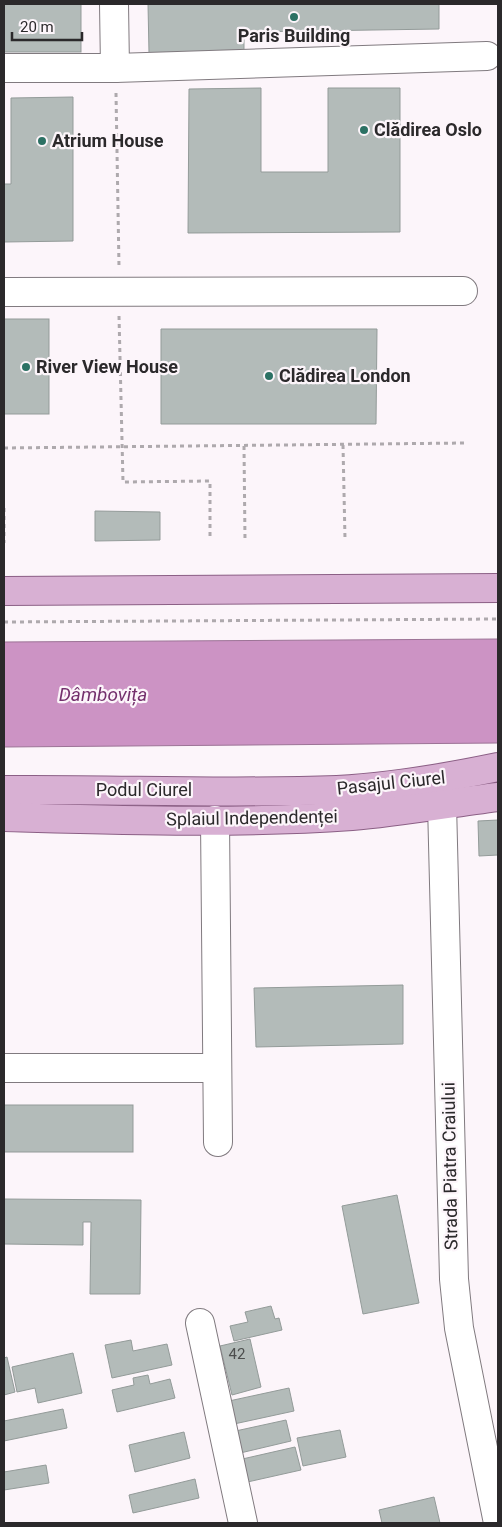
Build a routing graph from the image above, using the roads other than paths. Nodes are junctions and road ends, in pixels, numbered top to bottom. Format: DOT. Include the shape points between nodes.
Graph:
graph roads {
  1 [pos="114,4"];
  2 [pos="487,56"];
  3 [pos="4,68"];
  4 [pos="115,68"];
  5 [pos="365,273"];
  6 [pos="188,274"];
  7 [pos="4,275"];
  8 [pos="463,291"];
  9 [pos="4,292"];
  10 [pos="186,309"];
  11 [pos="366,309"];
  12 [pos="4,310"];
  13 [pos="498,588"];
  14 [pos="4,591"];
  15 [pos="498,767"];
  16 [pos="4,790"];
  17 [pos="284,791"];
  18 [pos="498,797"];
  19 [pos="442,804"];
  20 [pos="4,817"];
  21 [pos="215,820"];
  22 [pos="4,1068"];
  23 [pos="217,1068"];
  24 [pos="218,1142"];
  25 [pos="200,1323"];
  26 [pos="243,1523"];
  27 [pos="498,1523"];
  1 -- 4 [label="street"];
  2 -- 4 [label="street"];
  3 -- 4 [label="street"];
  5 -- 8 [label="street"];
  6 -- 7 [label="street"];
  8 -- 9 [label="street"];
  8 -- 11 [label="street"];
  10 -- 12 [label="street"];
  13 -- 14 [label="main road"];
  15 -- 17 [label="main road, Pasajul Ciurel" via="387,785"];
  16 -- 17 [label="main road, Podul Ciurel"];
  18 -- 19 [label="main road, Splaiul Independenței"];
  19 -- 21 [label="main road, Splaiul Independenței" via="353,816"];
  19 -- 27 [label="street, Strada Piatra Craiului" via="454,1278 459,1328"];
  20 -- 21 [label="main road, Splaiul Independenței"];
  21 -- 23 [label="street"];
  22 -- 23 [label="street"];
  23 -- 24 [label="street"];
  25 -- 26 [label="street"];
}
